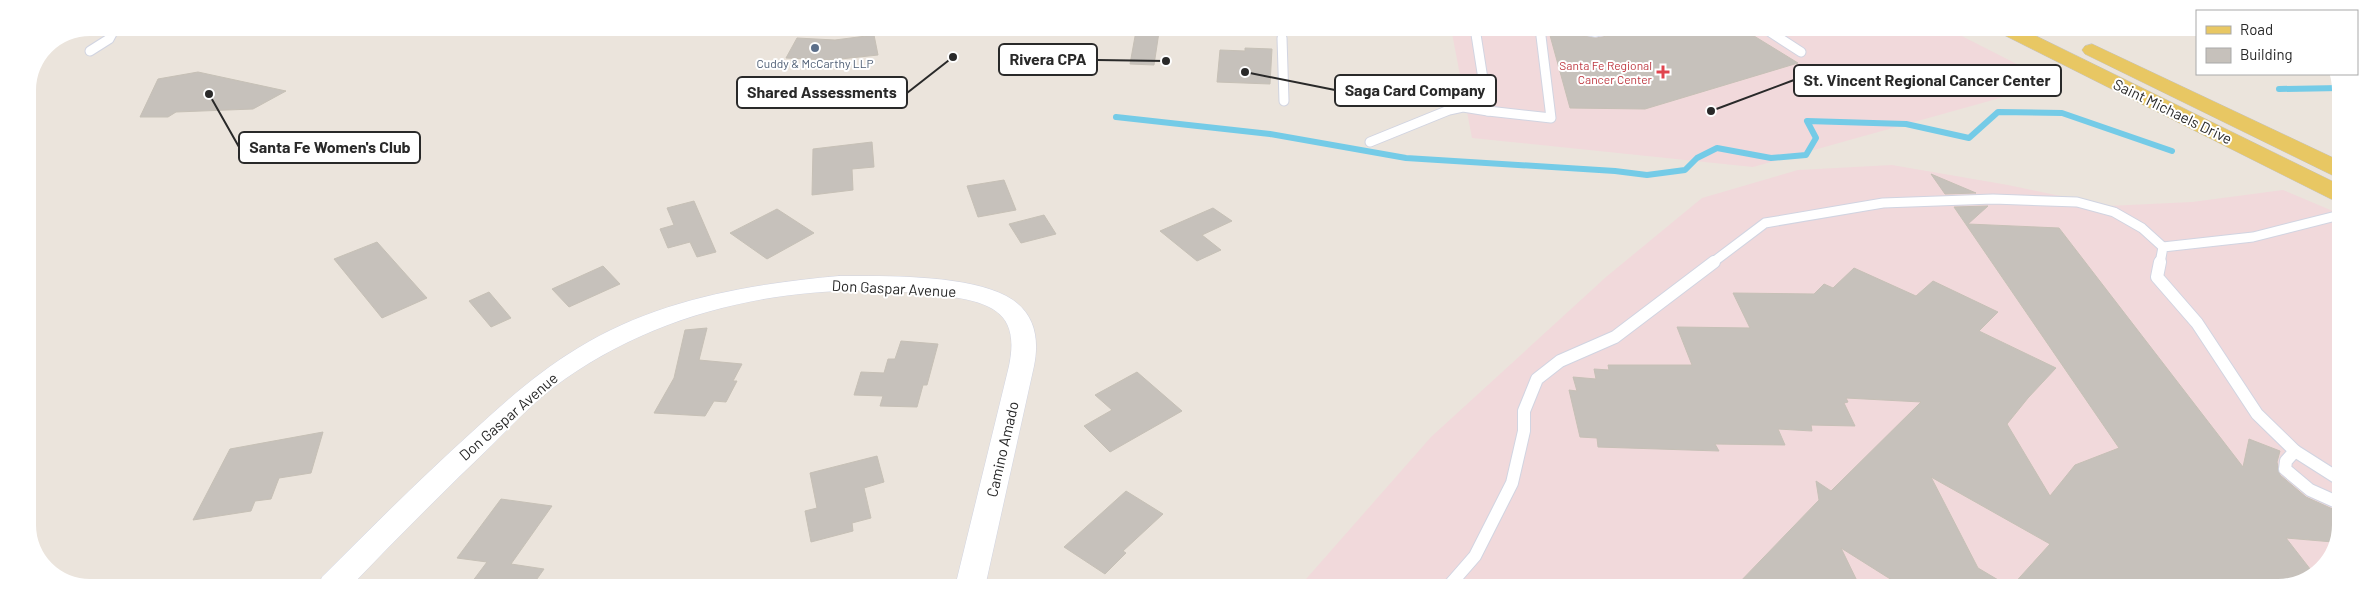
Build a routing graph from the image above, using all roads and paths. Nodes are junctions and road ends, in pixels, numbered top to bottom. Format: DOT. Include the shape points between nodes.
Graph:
graph roads {
  1 [pos="111,36"];
  2 [pos="1476,36"];
  3 [pos="1541,36"];
  4 [pos="1776,36"];
  5 [pos="2021,36"];
  6 [pos="2064,36"];
  7 [pos="1282,38"];
  8 [pos="90,51"];
  9 [pos="1801,52"];
  10 [pos="2072,61"];
  11 [pos="1284,100"];
  12 [pos="1488,111"];
  13 [pos="1370,142"];
  14 [pos="2332,168"];
  15 [pos="2332,168"];
  16 [pos="2332,190"];
  17 [pos="2332,218"];
  18 [pos="2163,247"];
  19 [pos="1012,313"];
  20 [pos="2295,451"];
  21 [pos="2332,475"];
  22 [pos="2332,500"];
  23 [pos="341,579"];
  24 [pos="972,579"];
  25 [pos="1455,579"];
  1 -- 8 [label="lane"];
  2 -- 12 [label="lane"];
  3 -- 12 [label="lane" via="1551,118"];
  4 -- 9 [label="lane"];
  5 -- 10 [label="main road, Saint Michaels Drive"];
  6 -- 15 [label="main road, Saint Michaels Drive"];
  7 -- 11 [label="lane"];
  10 -- 14 [label="main road"];
  10 -- 16 [label="main road, Saint Michaels Drive"];
  12 -- 13 [label="lane" via="1449,110"];
  17 -- 18 [label="lane" via="2304,227 2226,242"];
  18 -- 20 [label="lane" via="2157,278 2197,323 2258,414"];
  18 -- 25 [label="lane" via="2142,228 2114,212 2077,202 1993,199 1883,203 1765,222 1615,337 1560,361 1537,379 1524,411 1524,431 1512,483 1475,556"];
  19 -- 23 [label="street, Don Gaspar Avenue" via="984,294 937,287 861,283 778,289 724,300 653,321 574,361 527,396 427,489"];
  19 -- 24 [label="street, Camino Amado" via="1025,340"];
  20 -- 21 [label="lane"];
  20 -- 22 [label="lane" via="2286,461 2285,469 2313,492"];
}
